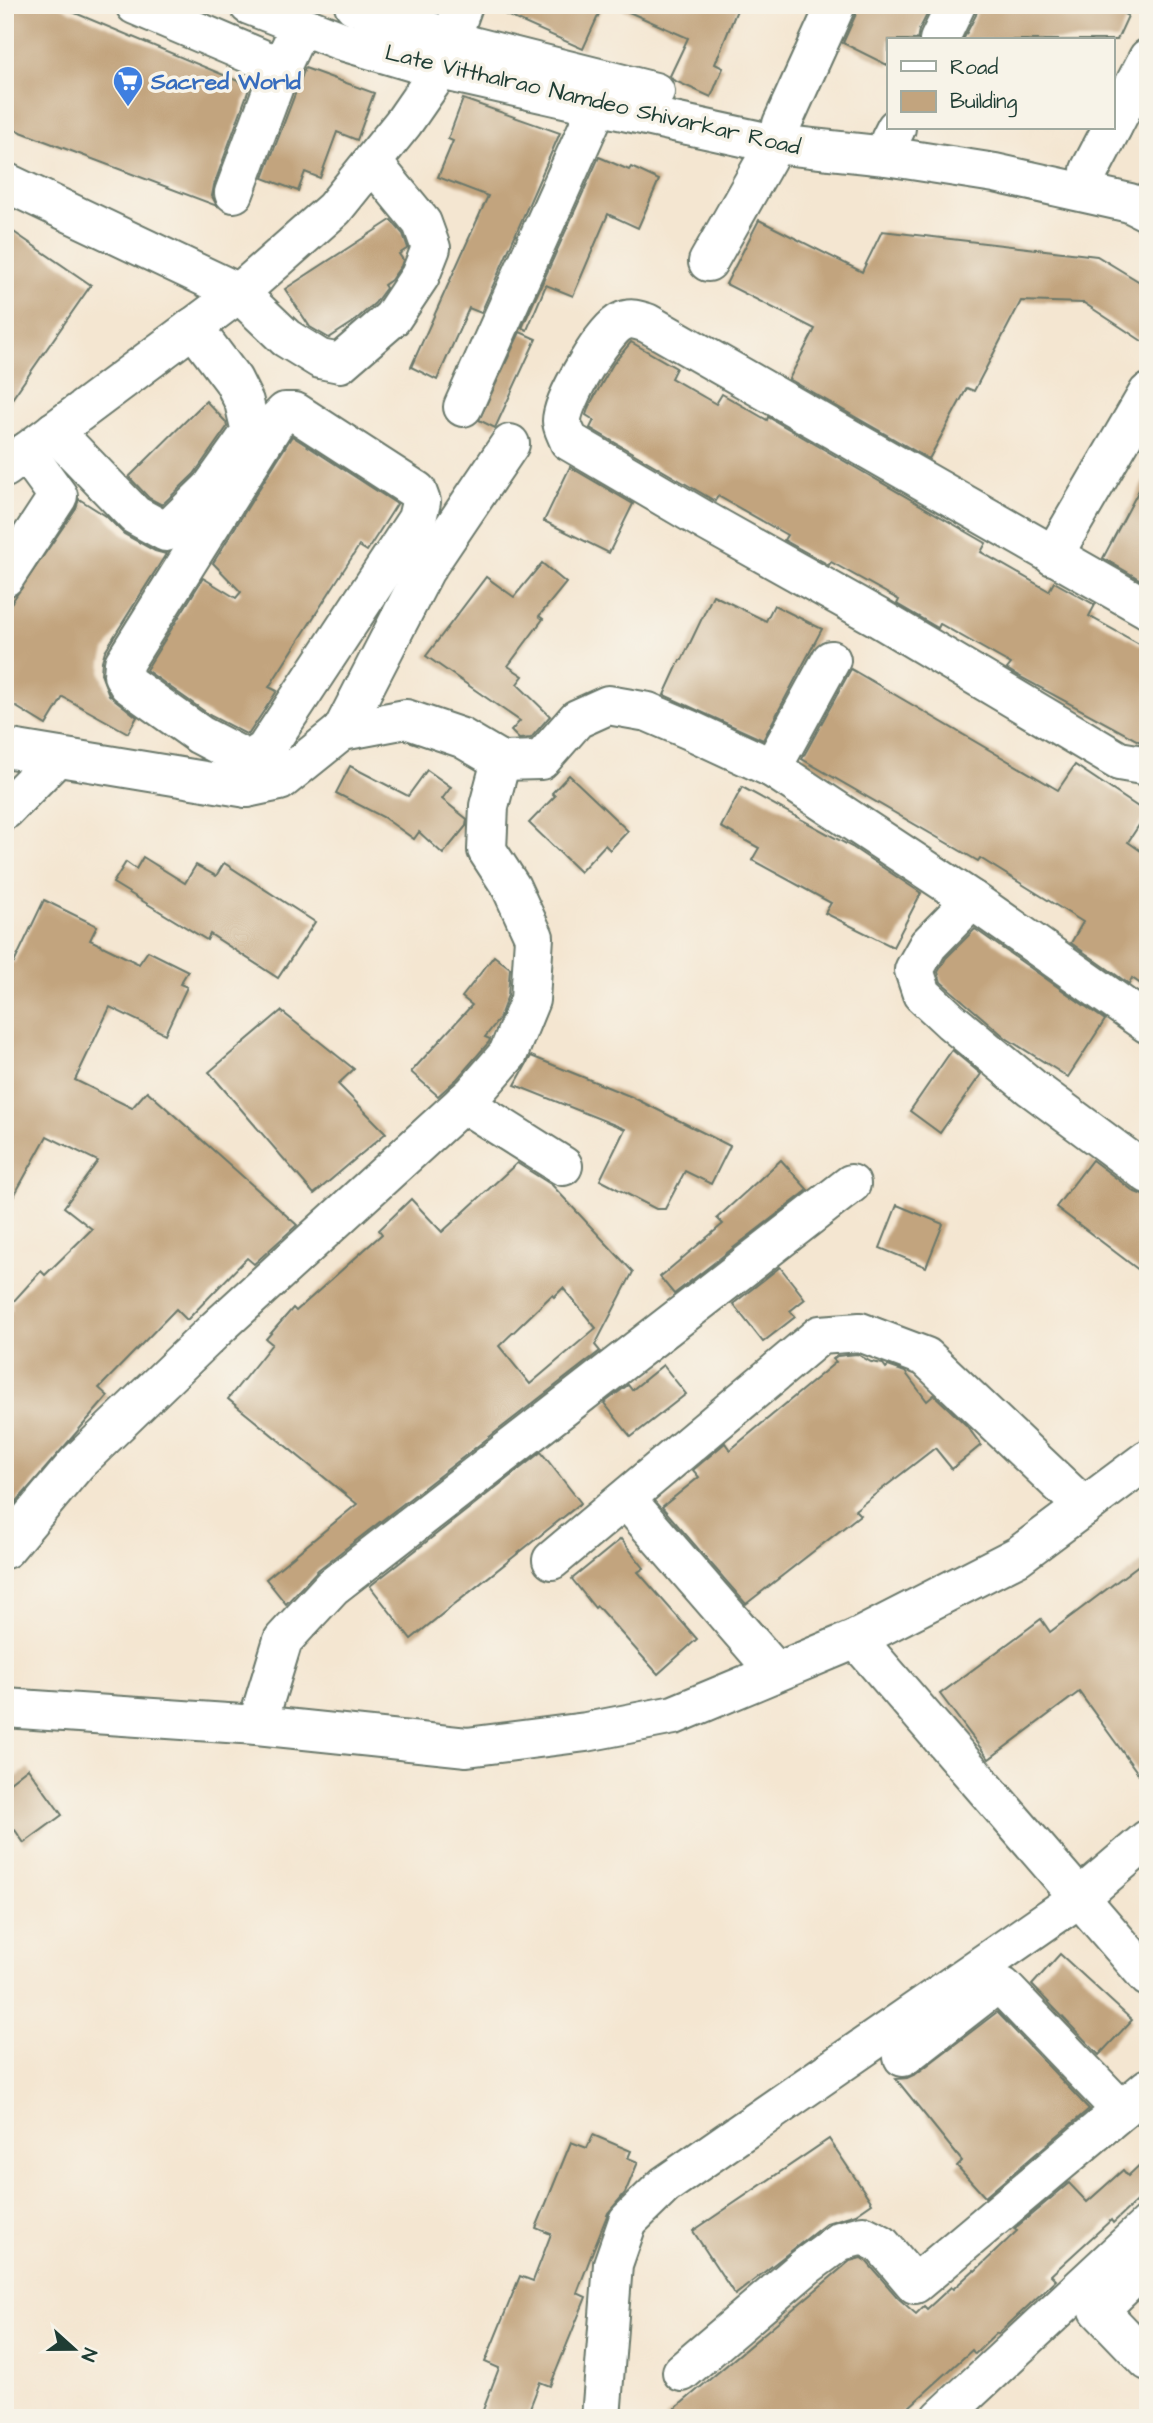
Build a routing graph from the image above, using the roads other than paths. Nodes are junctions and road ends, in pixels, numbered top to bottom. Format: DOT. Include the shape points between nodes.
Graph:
graph roads {
  1 [pos="135,5"];
  2 [pos="249,5"];
  3 [pos="354,5"];
  4 [pos="836,5"];
  5 [pos="956,5"];
  6 [pos="301,25"];
  7 [pos="452,38"];
  8 [pos="940,38"];
  9 [pos="1148,58"];
  10 [pos="281,67"];
  11 [pos="598,106"];
  12 [pos="1114,123"];
  13 [pos="1110,130"];
  14 [pos="778,134"];
  15 [pos="893,134"];
  16 [pos="372,162"];
  17 [pos="1090,170"];
  18 [pos="5,182"];
  19 [pos="1148,182"];
  20 [pos="234,193"];
  21 [pos="1148,212"];
  22 [pos="708,262"];
  23 [pos="239,293"];
  24 [pos="193,327"];
  25 [pos="1148,393"];
  26 [pos="463,407"];
  27 [pos="510,444"];
  28 [pos="29,450"];
  29 [pos="1054,556"];
  30 [pos="5,577"];
  31 [pos="1148,609"];
  32 [pos="831,660"];
  33 [pos="342,731"];
  34 [pos="5,748"];
  35 [pos="265,750"];
  36 [pos="57,757"];
  37 [pos="501,761"];
  38 [pos="1148,766"];
  39 [pos="772,768"];
  40 [pos="247,788"];
  41 [pos="5,810"];
  42 [pos="972,900"];
  43 [pos="1148,1024"];
  44 [pos="463,1102"];
  45 [pos="562,1166"];
  46 [pos="1148,1174"];
  47 [pos="851,1184"];
  48 [pos="1148,1459"];
  49 [pos="625,1499"];
  50 [pos="1084,1507"];
  51 [pos="5,1549"];
  52 [pos="552,1560"];
  53 [pos="856,1639"];
  54 [pos="776,1672"];
  55 [pos="5,1708"];
  56 [pos="257,1725"];
  57 [pos="1148,1839"];
  58 [pos="1079,1898"];
  59 [pos="1148,1977"];
  60 [pos="903,2057"];
  61 [pos="1135,2099"];
  62 [pos="1148,2225"];
  63 [pos="1148,2263"];
  64 [pos="1148,2361"];
  65 [pos="682,2372"];
  66 [pos="1003,2390"];
  67 [pos="601,2418"];
  68 [pos="941,2418"];
  69 [pos="972,2418"];
  1 -- 10 [label="street"];
  2 -- 6 [label="street, Late Vitthalrao Namdeo Shivarkar Road"];
  3 -- 7 [label="street, Late Vitthalrao Namdeo Shivarkar Road"];
  4 -- 14 [label="street"];
  5 -- 8 [label="street"];
  6 -- 7 [label="street, Late Vitthalrao Namdeo Shivarkar Road" via="339,40"];
  6 -- 10 [label="street"];
  7 -- 11 [label="street, Late Vitthalrao Namdeo Shivarkar Road"];
  7 -- 14 [label="street, Late Vitthalrao Namdeo Shivarkar Road" via="764,121"];
  7 -- 16 [label="street" via="404,122"];
  9 -- 12 [label="street"];
  10 -- 20 [label="street"];
  11 -- 14 [label="street, Late Vitthalrao Namdeo Shivarkar Road"];
  11 -- 26 [label="street"];
  13 -- 17 [label="street"];
  14 -- 15 [label="street, Late Vitthalrao Namdeo Shivarkar Road"];
  14 -- 21 [label="street, Late Vitthalrao Namdeo Shivarkar Road" via="995,173 1130,203"];
  14 -- 22 [label="street"];
  15 -- 17 [label="street, Late Vitthalrao Namdeo Shivarkar Road" via="1045,158"];
  16 -- 23 [label="street" via="334,209"];
  16 -- 23 [label="street" via="422,223 431,248 420,276 392,318 340,363 320,359 286,338"];
  17 -- 19 [label="street, Late Vitthalrao Namdeo Shivarkar Road"];
  18 -- 23 [label="street"];
  23 -- 24 [label="street"];
  24 -- 28 [label="street"];
  24 -- 28 [label="street" via="233,380 251,432 211,488 166,533"];
  25 -- 29 [label="street"];
  27 -- 33 [label="street" via="425,570"];
  28 -- 30 [label="street" via="58,496"];
  29 -- 31 [label="street"];
  29 -- 38 [label="street" via="633,318 618,323 588,361 566,401 561,422 569,441 1119,761"];
  32 -- 39 [label="street"];
  33 -- 37 [label="street" via="406,719 462,738"];
  33 -- 40 [label="street" via="280,781"];
  34 -- 36 [label="street"];
  35 -- 35 [label="street" via="417,519 421,502 417,491 295,412 285,412 276,421 124,663 128,684 200,735 244,758"];
  35 -- 40 [label="street"];
  36 -- 40 [label="street"];
  36 -- 41 [label="street"];
  37 -- 39 [label="street" via="541,760 577,719 608,705 648,712"];
  37 -- 44 [label="street" via="489,806 487,850 511,887 534,937 530,1000 508,1054"];
  39 -- 42 [label="street"];
  42 -- 43 [label="street"];
  42 -- 46 [label="street" via="928,945 914,970 922,994 1032,1088"];
  44 -- 45 [label="street"];
  44 -- 51 [label="street" via="77,1463"];
  47 -- 56 [label="street" via="332,1587 284,1640"];
  48 -- 50 [label="street"];
  49 -- 50 [label="street" via="820,1335 860,1332 926,1357"];
  49 -- 52 [label="street"];
  49 -- 54 [label="street"];
  50 -- 53 [label="street" via="1018,1556"];
  53 -- 54 [label="street"];
  53 -- 58 [label="street"];
  54 -- 56 [label="street" via="674,1715 467,1747"];
  55 -- 56 [label="street"];
  57 -- 58 [label="street"];
  58 -- 59 [label="street"];
  58 -- 67 [label="street" via="665,2185 628,2221 612,2264"];
  60 -- 61 [label="street" via="988,1991 1003,1987"];
  61 -- 65 [label="street" via="915,2284 881,2244 863,2235 840,2241"];
  62 -- 68 [label="street"];
  63 -- 64 [label="street" via="1099,2310"];
  66 -- 69 [label="street"];
}
